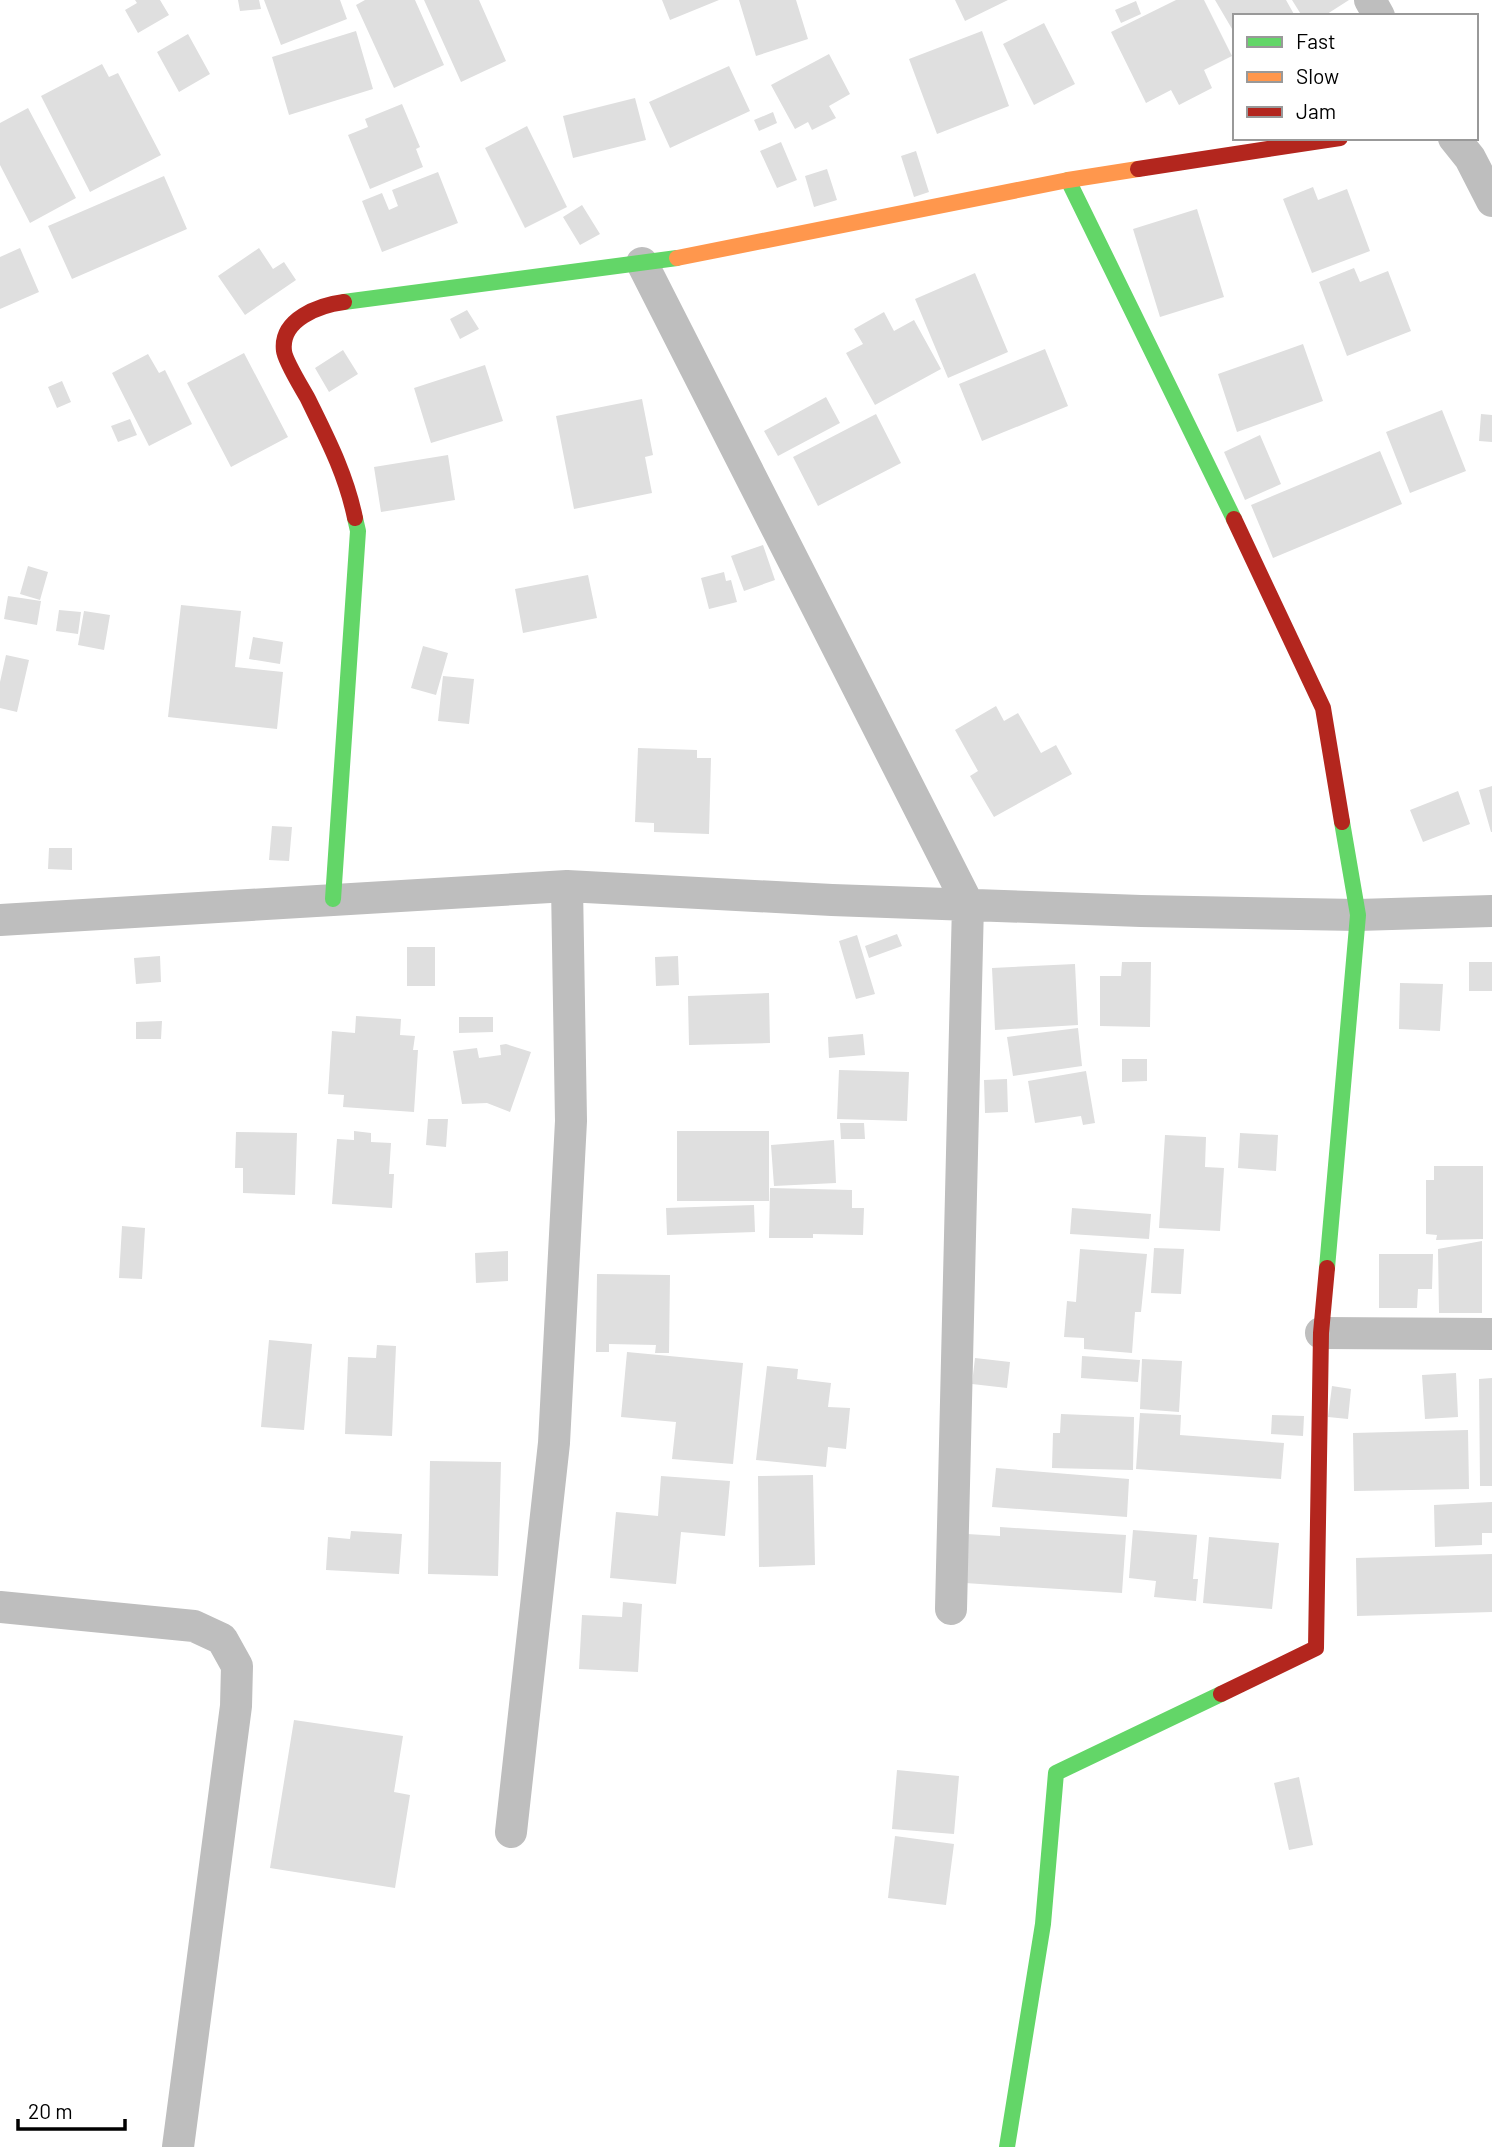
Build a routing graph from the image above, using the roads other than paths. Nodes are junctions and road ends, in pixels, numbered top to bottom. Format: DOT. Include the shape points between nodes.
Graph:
graph roads {
  1 [pos="1327,140"];
  2 [pos="1456,140"];
  3 [pos="1068,180"];
  4 [pos="1490,193"];
  5 [pos="642,263"];
  6 [pos="568,886"];
  7 [pos="333,899"];
  8 [pos="968,904"];
  9 [pos="1492,911"];
  10 [pos="1359,915"];
  11 [pos="0,920"];
  12 [pos="1321,1333"];
  13 [pos="1492,1334"];
  14 [pos="0,1608"];
  15 [pos="951,1609"];
  16 [pos="511,1832"];
  17 [pos="177,2147"];
  18 [pos="1007,2147"];
  1 -- 3 [label="street"];
  2 -- 4 [label="street"];
  3 -- 5 [label="street"];
  3 -- 10 [label="street" via="1323,708"];
  5 -- 7 [label="street" via="331,304 299,317 284,338 285,352 349,488 358,531"];
  5 -- 8 [label="street"];
  6 -- 7 [label="street"];
  6 -- 8 [label="street"];
  6 -- 16 [label="street" via="571,1121 554,1443"];
  7 -- 11 [label="street"];
  8 -- 10 [label="street"];
  8 -- 15 [label="street"];
  9 -- 10 [label="street"];
  10 -- 12 [label="street"];
  12 -- 13 [label="street"];
  12 -- 18 [label="street" via="1316,1648 1056,1773 1043,1924"];
  14 -- 17 [label="street" via="194,1626 222,1639 237,1666 236,1706"];
}
